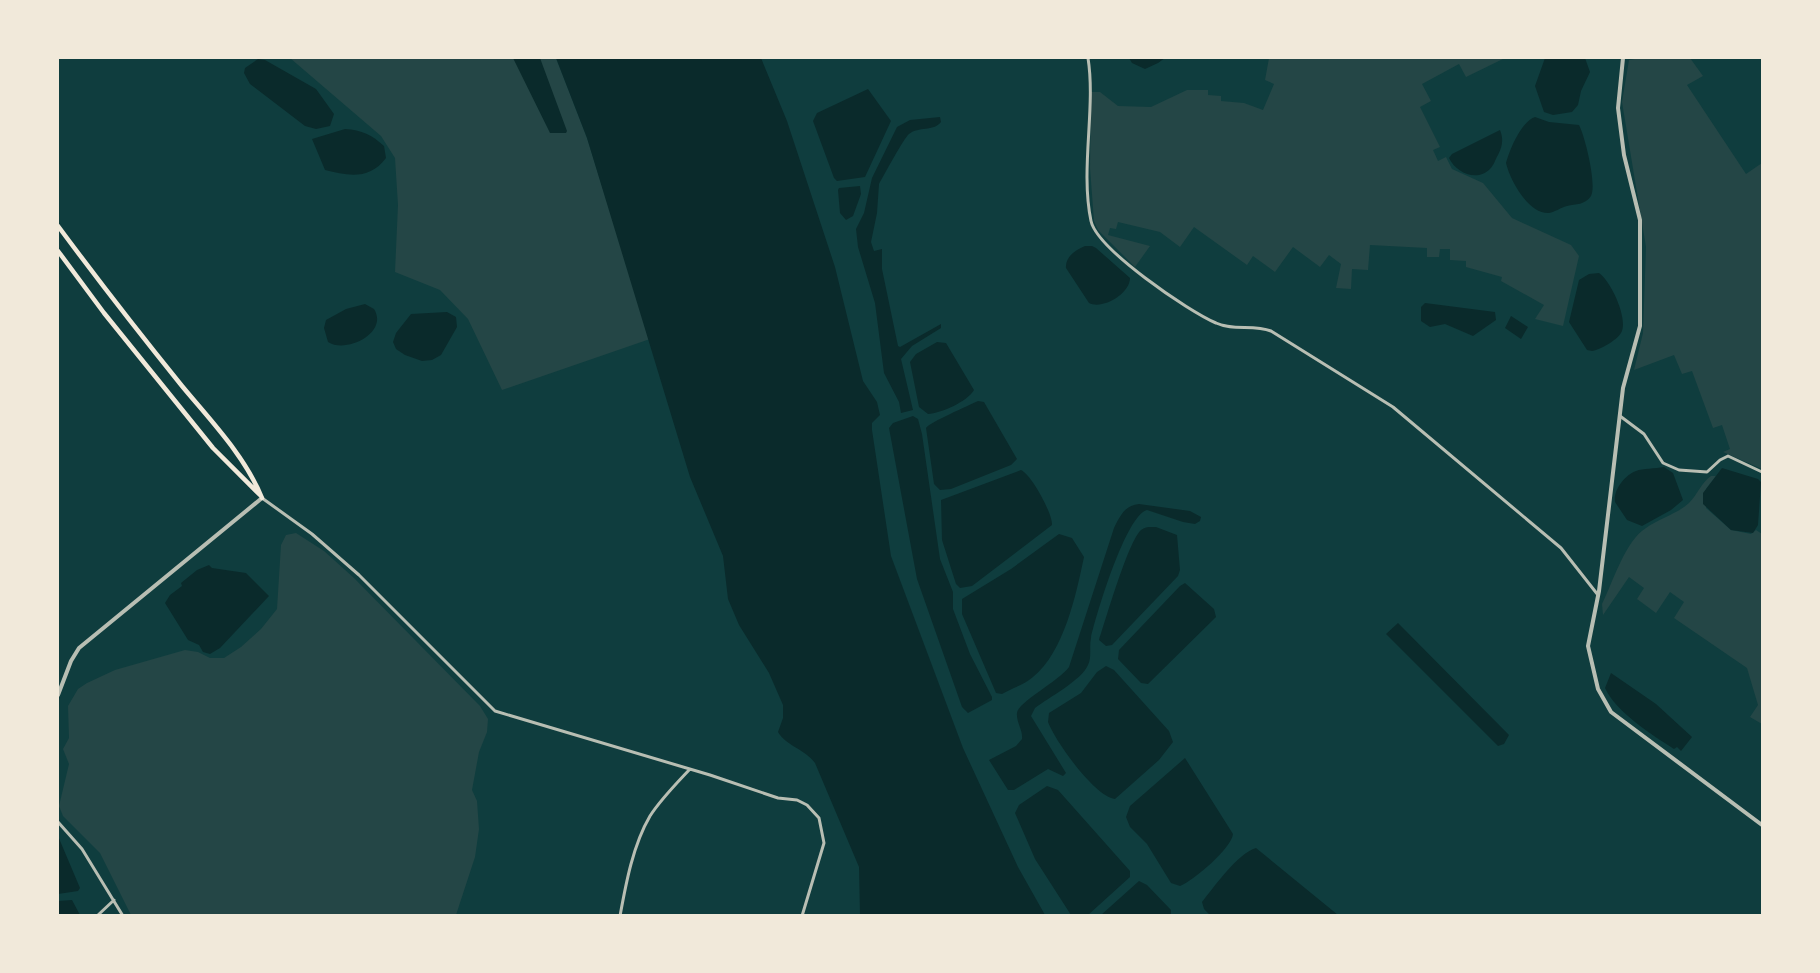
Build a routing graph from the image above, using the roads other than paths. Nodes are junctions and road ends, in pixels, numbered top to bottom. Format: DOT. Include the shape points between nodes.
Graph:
graph roads {
  1 [pos="1088,58"];
  2 [pos="1623,58"];
  3 [pos="58,226"];
  4 [pos="58,251"];
  5 [pos="1620,416"];
  6 [pos="1762,472"];
  7 [pos="262,498"];
  8 [pos="1598,596"];
  9 [pos="58,695"];
  10 [pos="690,769"];
  11 [pos="58,822"];
  12 [pos="1762,825"];
  13 [pos="114,900"];
  14 [pos="97,916"];
  15 [pos="123,916"];
  16 [pos="620,916"];
  17 [pos="802,916"];
  1 -- 8 [label="street" via="1090,210 1093,227 1101,236 1130,266 1198,314 1224,326 1271,331 1393,407 1561,548"];
  2 -- 5 [label="street" via="1618,108 1624,155 1640,220 1641,312"];
  3 -- 7 [label="main road" via="225,438 256,482"];
  4 -- 7 [label="main road" via="213,448"];
  5 -- 6 [label="street" via="1644,434 1665,464 1679,470 1702,473 1728,456"];
  5 -- 8 [label="street"];
  7 -- 9 [label="street" via="79,648"];
  7 -- 10 [label="street" via="312,534 359,575 495,711"];
  8 -- 12 [label="street" via="1588,646 1605,705 1624,723"];
  10 -- 16 [label="street" via="662,800 644,828"];
  10 -- 17 [label="street" via="778,798 801,801 815,812 824,843"];
  11 -- 13 [label="street" via="82,849"];
  13 -- 14 [label="street"];
  13 -- 15 [label="street"];
}
